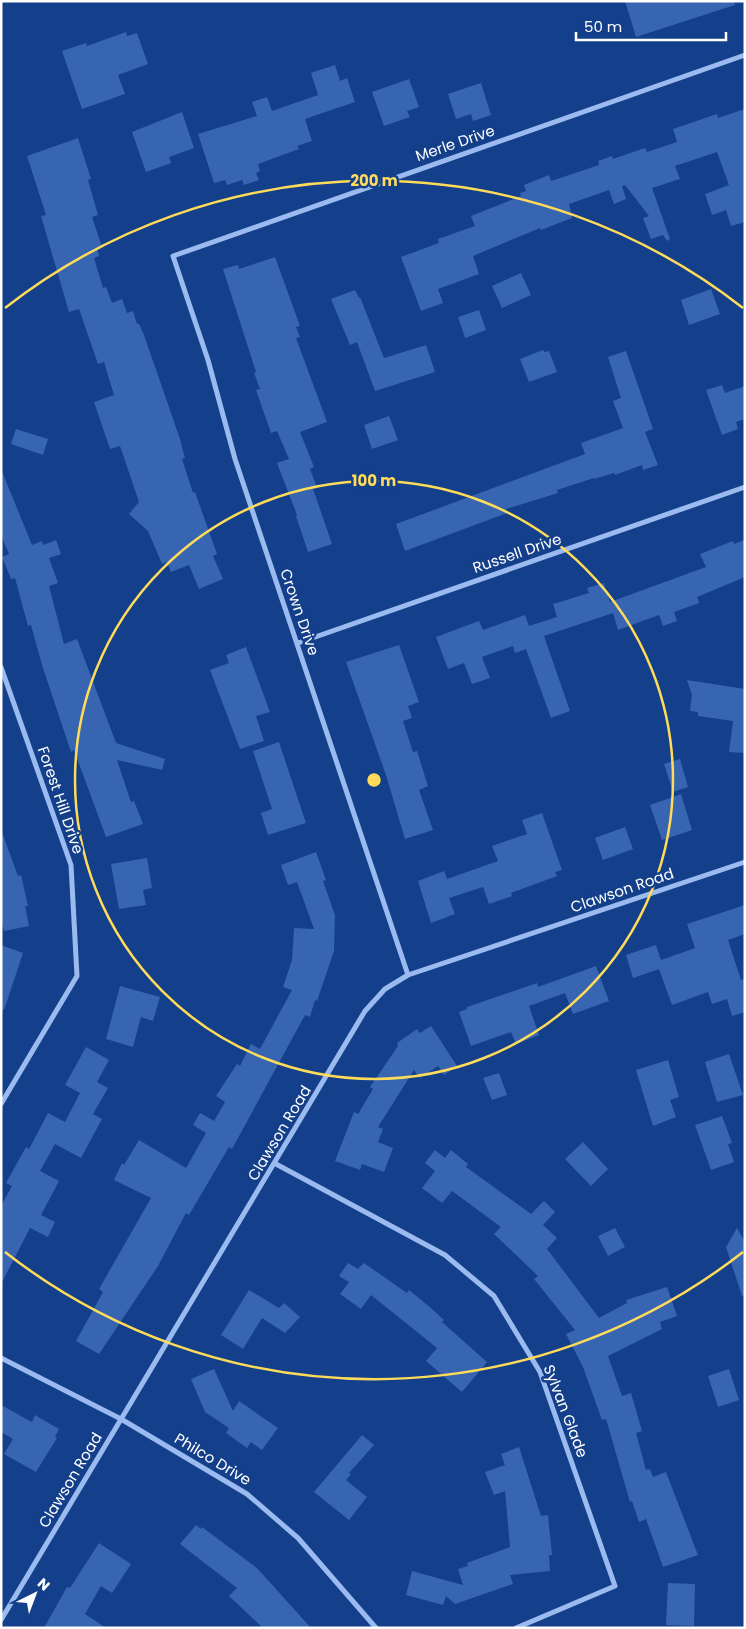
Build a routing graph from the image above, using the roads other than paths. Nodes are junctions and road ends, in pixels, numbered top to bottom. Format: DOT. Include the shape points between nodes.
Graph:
graph roads {
  1 [pos="745,55"];
  2 [pos="173,256"];
  3 [pos="745,487"];
  4 [pos="298,643"];
  5 [pos="1,667"];
  6 [pos="745,862"];
  7 [pos="408,975"];
  8 [pos="1,1104"];
  9 [pos="276,1164"];
  10 [pos="1,1358"];
  11 [pos="121,1419"];
  12 [pos="1,1620"];
  13 [pos="376,1628"];
  14 [pos="516,1628"];
  1 -- 2 [label="street, Merle Drive"];
  2 -- 4 [label="street, Crown Drive" via="208,360 235,459"];
  3 -- 4 [label="street, Russell Drive"];
  4 -- 7 [label="street, Crown Drive"];
  5 -- 8 [label="street, Forest Hill Drive" via="71,865 78,976"];
  6 -- 7 [label="street, Clawson Road"];
  7 -- 9 [label="street, Clawson Road" via="385,989 365,1011"];
  9 -- 11 [label="street, Clawson Road"];
  9 -- 14 [label="street, Sylvan Glade" via="444,1254 494,1296 540,1372 616,1586"];
  10 -- 11 [label="street, Philco Drive"];
  11 -- 12 [label="street, Clawson Road"];
  11 -- 13 [label="street, Philco Drive" via="247,1494 298,1538"];
}
